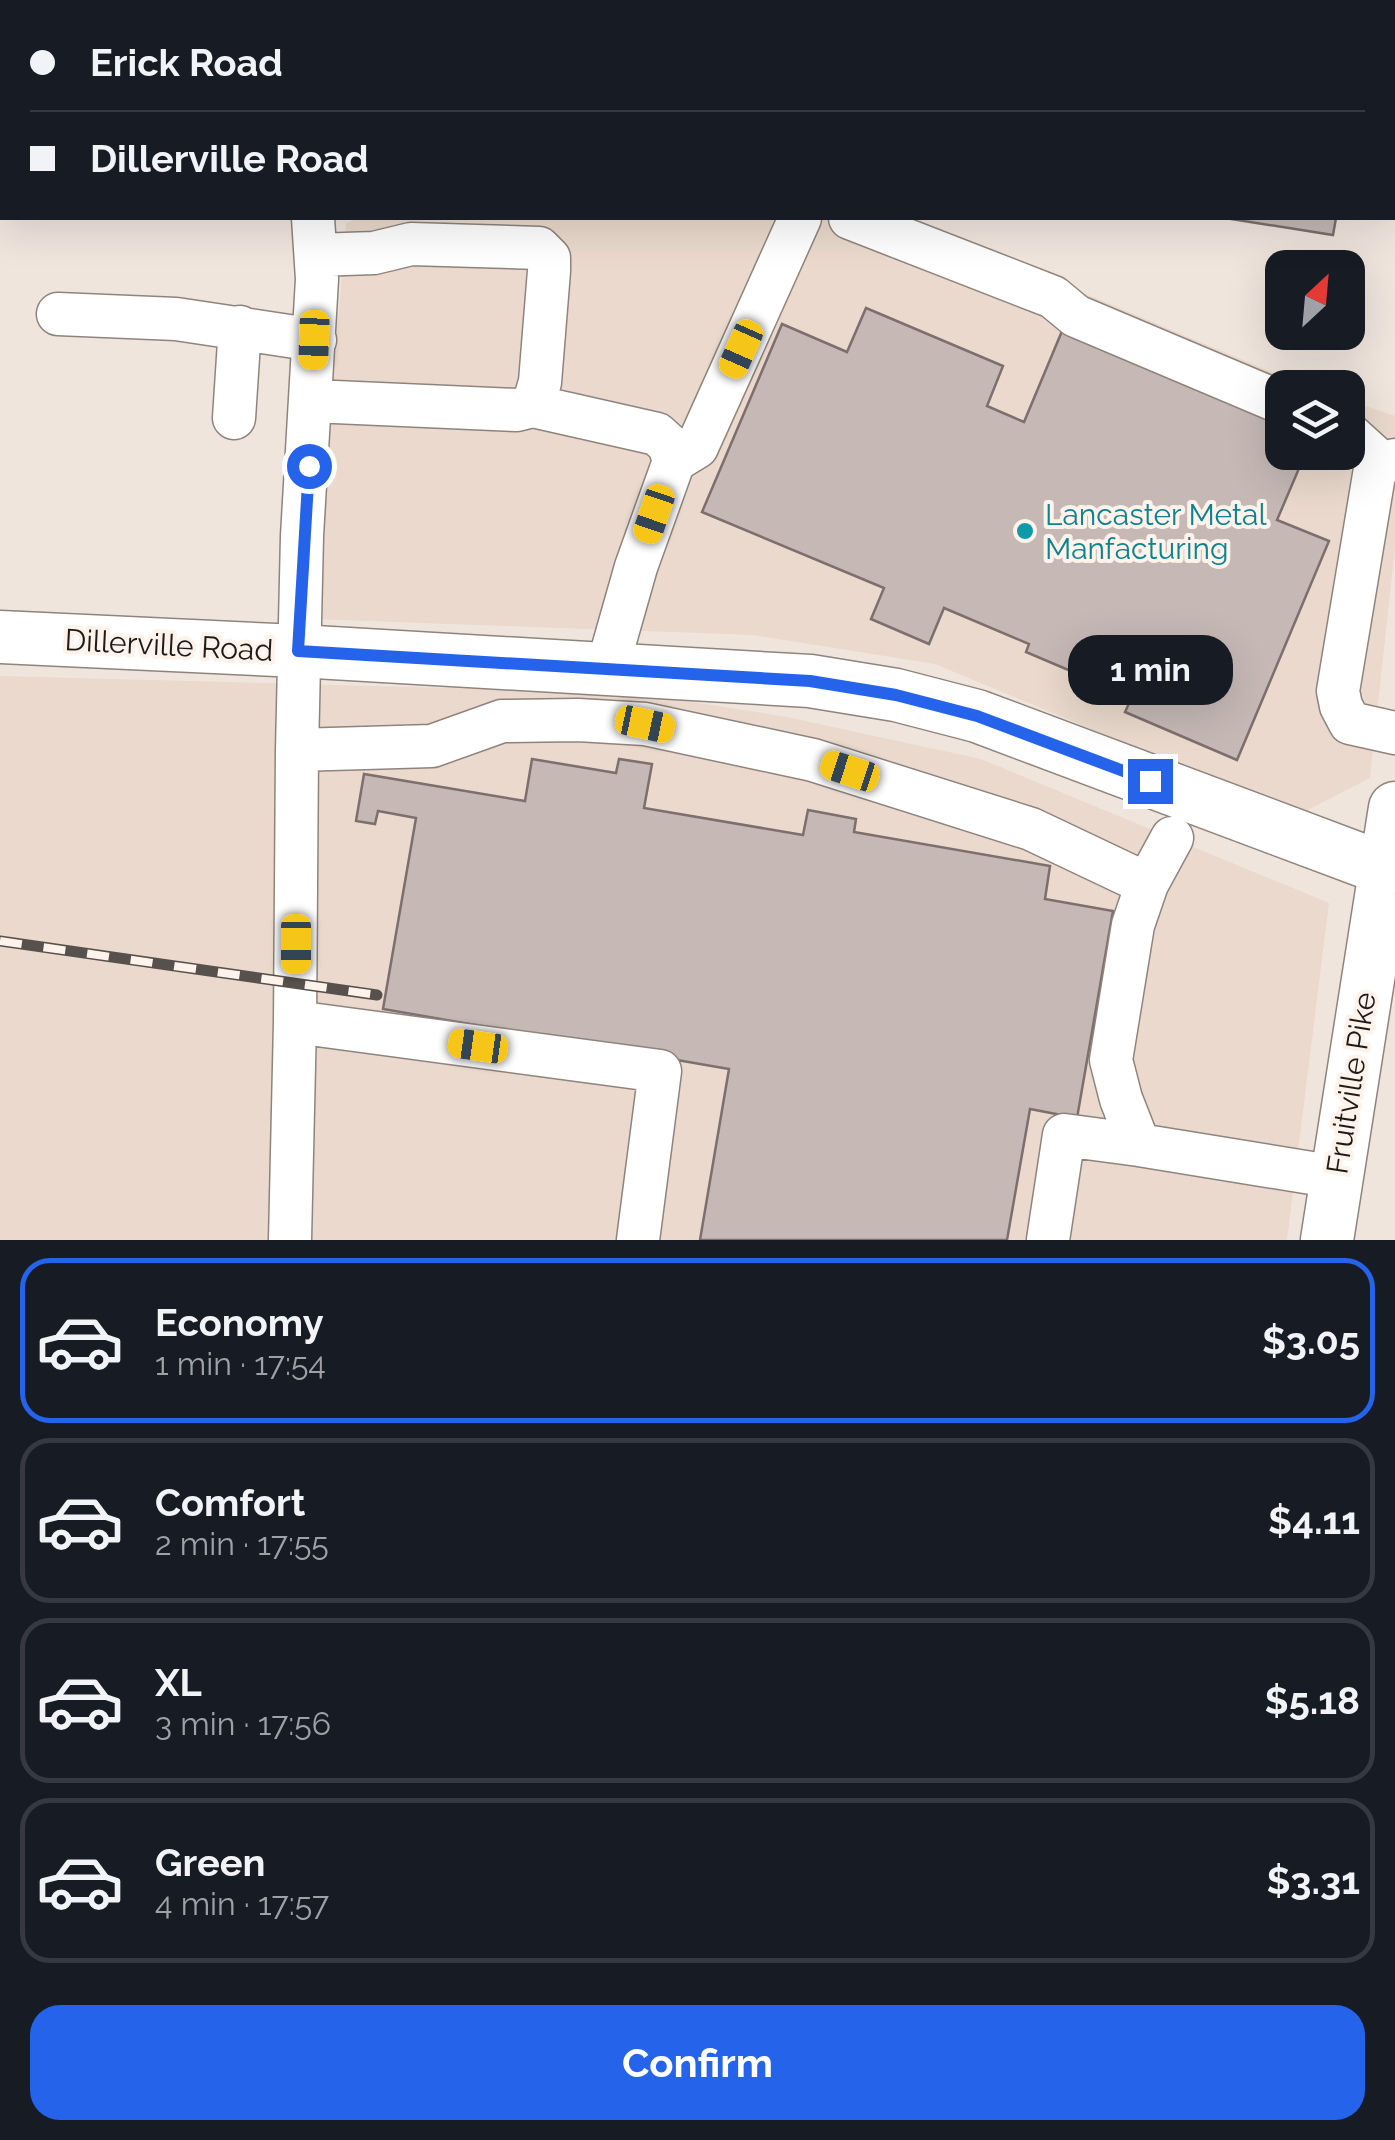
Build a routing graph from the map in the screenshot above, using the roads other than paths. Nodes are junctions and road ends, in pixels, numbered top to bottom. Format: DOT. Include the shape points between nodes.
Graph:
graph roads {
  1 [pos="799,220"];
  2 [pos="855,220"];
  3 [pos="315,236"];
  4 [pos="58,314"];
  5 [pos="240,327"];
  6 [pos="314,340"];
  7 [pos="1265,396"];
  8 [pos="312,401"];
  9 [pos="534,406"];
  10 [pos="234,418"];
  11 [pos="1365,445"];
  12 [pos="674,460"];
  13 [pos="1388,461"];
  14 [pos="0,637"];
  15 [pos="298,651"];
  16 [pos="607,669"];
  17 [pos="1395,733"];
  18 [pos="297,750"];
  19 [pos="1395,808"];
  20 [pos="1172,838"];
  21 [pos="1388,879"];
  22 [pos="1147,884"];
  23 [pos="295,1022"];
  24 [pos="1139,1145"];
  25 [pos="1336,1177"];
  26 [pos="290,1240"];
  27 [pos="638,1240"];
  28 [pos="1048,1240"];
  29 [pos="1327,1240"];
  1 -- 12 [label="street" via="698,447"];
  2 -- 7 [label="street" via="1053,297 1076,316"];
  3 -- 6 [label="street"];
  3 -- 9 [label="street" via="374,253 411,244 539,248 549,258 549,271"];
  4 -- 5 [label="street"];
  5 -- 6 [label="street"];
  5 -- 10 [label="street"];
  6 -- 8 [label="street"];
  8 -- 9 [label="street"];
  8 -- 15 [label="street"];
  9 -- 12 [label="street" via="657,434"];
  11 -- 13 [label="street"];
  12 -- 16 [label="street"];
  13 -- 17 [label="street" via="1375,470 1338,691 1350,722"];
  14 -- 15 [label="main road, Dillerville Road"];
  15 -- 16 [label="main road, Dillerville Road"];
  15 -- 18 [label="street"];
  16 -- 21 [label="main road, Dillerville Road" via="810,681 977,716"];
  18 -- 22 [label="street" via="432,746 502,722 645,724 814,760 1031,830"];
  18 -- 23 [label="street"];
  19 -- 21 [label="main road, Fruitville Pike"];
  20 -- 22 [label="street"];
  21 -- 25 [label="main road, Fruitville Pike"];
  22 -- 24 [label="street" via="1112,1060"];
  23 -- 26 [label="street"];
  23 -- 27 [label="street" via="660,1071"];
  24 -- 25 [label="street"];
  24 -- 28 [label="street" via="1064,1135"];
  25 -- 29 [label="main road, Fruitville Pike"];
}
